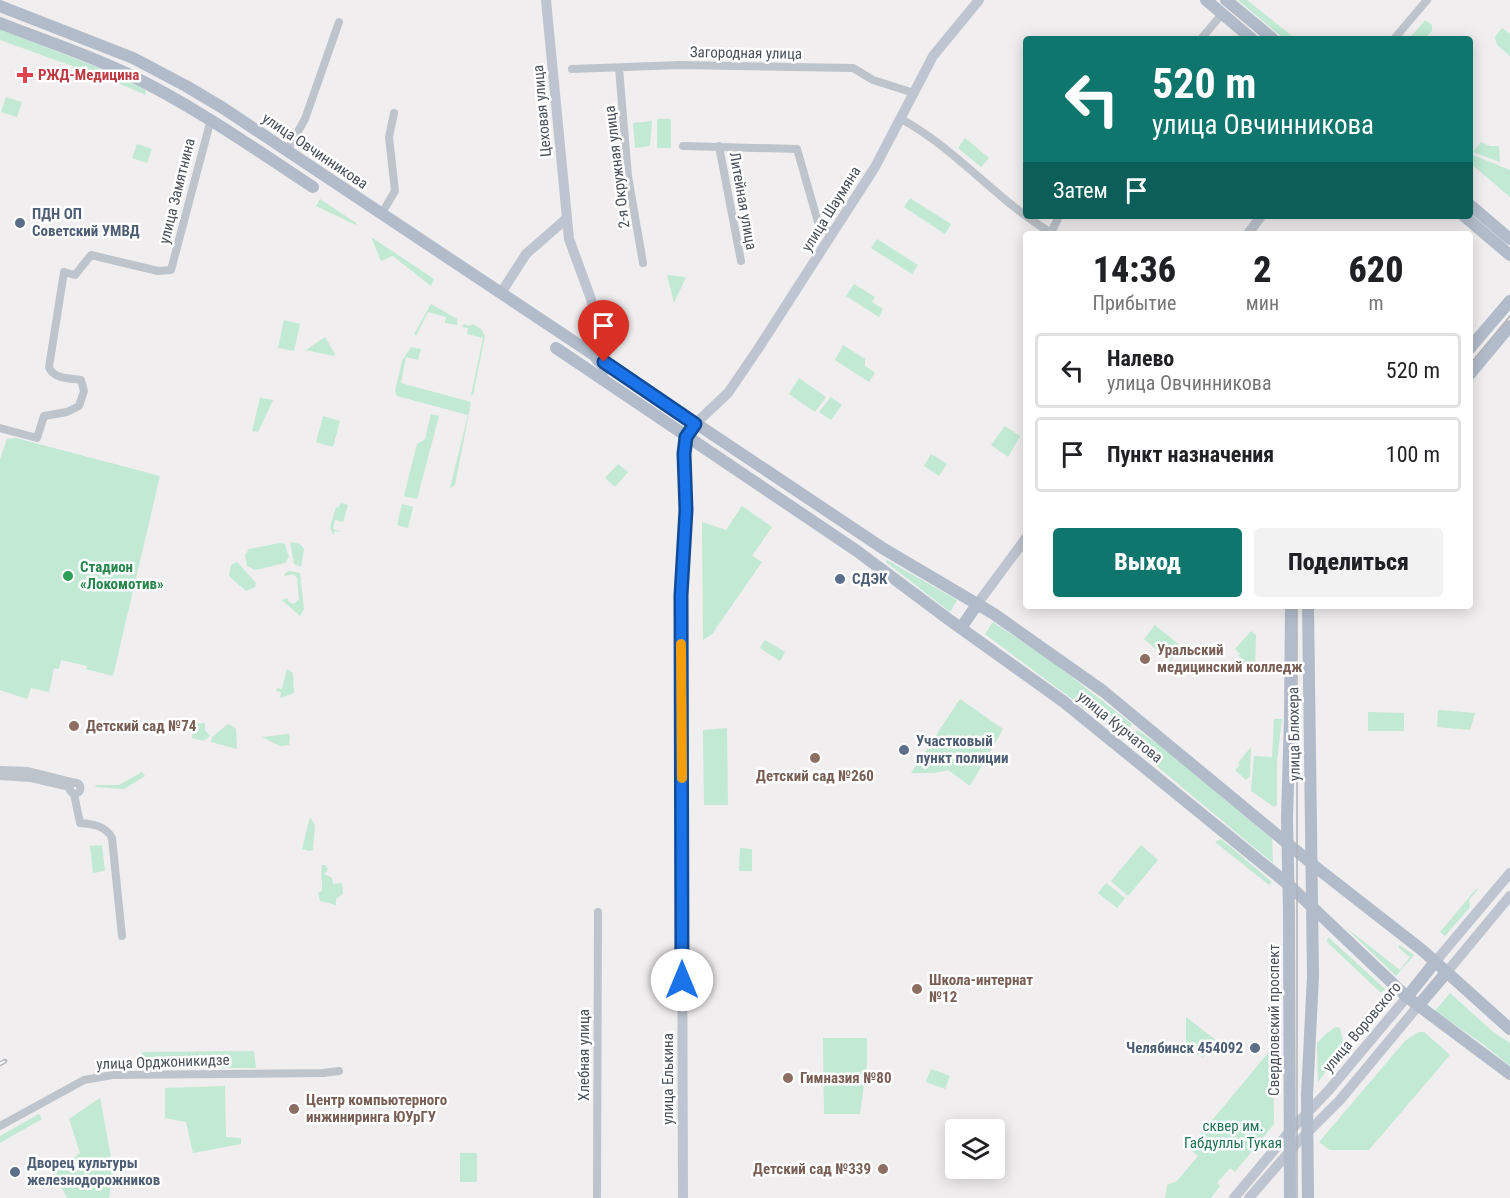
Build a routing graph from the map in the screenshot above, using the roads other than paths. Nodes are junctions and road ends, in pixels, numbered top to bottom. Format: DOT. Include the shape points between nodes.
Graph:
graph roads {
  1 [pos="546,0"];
  2 [pos="979,0"];
  3 [pos="1206,0"];
  4 [pos="1226,0"];
  5 [pos="1427,0"];
  6 [pos="0,6"];
  7 [pos="1222,14"];
  8 [pos="339,22"];
  9 [pos="0,23"];
  10 [pos="1204,36"];
  11 [pos="1248,36"];
  12 [pos="1269,36"];
  13 [pos="1397,36"];
  14 [pos="619,68"];
  15 [pos="572,69"];
  16 [pos="914,93"];
  17 [pos="394,113"];
  18 [pos="901,119"];
  19 [pos="211,120"];
  20 [pos="683,146"];
  21 [pos="719,146"];
  22 [pos="287,151"];
  23 [pos="313,187"];
  24 [pos="1473,208"];
  25 [pos="382,213"];
  26 [pos="1023,215"];
  27 [pos="566,219"];
  28 [pos="1028,219"];
  29 [pos="1468,219"];
  30 [pos="1048,231"];
  31 [pos="832,236"];
  32 [pos="1510,239"];
  33 [pos="1510,255"];
  34 [pos="741,261"];
  35 [pos="643,263"];
  36 [pos="501,293"];
  37 [pos="1510,301"];
  38 [pos="1510,326"];
  39 [pos="1473,344"];
  40 [pos="556,348"];
  41 [pos="599,359"];
  42 [pos="1473,370"];
  43 [pos="635,402"];
  44 [pos="695,424"];
  45 [pos="1,428"];
  46 [pos="0,437"];
  47 [pos="686,437"];
  48 [pos="1023,542"];
  49 [pos="978,603"];
  50 [pos="1290,609"];
  51 [pos="1308,609"];
  52 [pos="961,628"];
  53 [pos="0,770"];
  54 [pos="0,776"];
  55 [pos="73,788"];
  56 [pos="1288,842"];
  57 [pos="1310,862"];
  58 [pos="1510,873"];
  59 [pos="1288,885"];
  60 [pos="1510,896"];
  61 [pos="1311,907"];
  62 [pos="598,912"];
  63 [pos="122,936"];
  64 [pos="1435,962"];
  65 [pos="1446,973"];
  66 [pos="1407,997"];
  67 [pos="1418,1006"];
  68 [pos="1510,1029"];
  69 [pos="339,1071"];
  70 [pos="1510,1074"];
  71 [pos="1307,1114"];
  72 [pos="0,1126"];
  73 [pos="1290,1131"];
  74 [pos="1308,1132"];
  75 [pos="1290,1151"];
  76 [pos="597,1198"];
  77 [pos="683,1198"];
  78 [pos="1233,1198"];
  79 [pos="1249,1198"];
  80 [pos="1290,1198"];
  81 [pos="1308,1198"];
  1 -- 27 [label="main road, Цеховая улица"];
  2 -- 16 [label="main road, улица Шаумяна" via="937,49"];
  3 -- 7 [label="main road"];
  4 -- 12 [label="main road"];
  5 -- 13 [label="street"];
  6 -- 22 [label="main road, улица Овчинникова" via="134,58 186,86"];
  7 -- 10 [label="street"];
  7 -- 11 [label="main road"];
  8 -- 22 [label="street" via="305,119"];
  9 -- 19 [label="main road, улица Овчинникова" via="126,73"];
  14 -- 15 [label="street, Загородная улица"];
  14 -- 16 [label="street, Загородная улица" via="853,68 873,80"];
  14 -- 35 [label="street, 2-я Окружная улица" via="628,176"];
  16 -- 18 [label="main road, улица Шаумяна"];
  17 -- 25 [label="street" via="389,137 395,191"];
  18 -- 26 [label="street" via="932,138"];
  18 -- 31 [label="main road, улица Шаумяна"];
  19 -- 23 [label="main road, улица Овчинникова"];
  19 -- 45 [label="street, улица Замятнина" via="171,270 158,271 91,255 75,275 64,272 49,367 56,376 81,380 84,392 79,406 44,417 37,438"];
  20 -- 21 [label="street"];
  21 -- 31 [label="street" via="797,149 818,222"];
  21 -- 34 [label="street, Литейная улица"];
  22 -- 25 [label="main road, улица Овчинникова"];
  24 -- 32 [label="main road"];
  25 -- 36 [label="main road, улица Овчинникова"];
  27 -- 36 [label="main road" via="526,254"];
  27 -- 41 [label="main road, Цеховая улица" via="572,250 591,299"];
  28 -- 30 [label="street"];
  29 -- 33 [label="main road"];
  31 -- 44 [label="main road, улица Шаумяна" via="728,393"];
  36 -- 41 [label="main road, улица Овчинникова"];
  37 -- 39 [label="main road"];
  38 -- 42 [label="main road"];
  40 -- 43 [label="main road"];
  41 -- 43 [label="main road"];
  41 -- 44 [label="main road, улица Овчинникова"];
  43 -- 47 [label="main road"];
  44 -- 47 [label="main road"];
  44 -- 49 [label="main road, улица Курчатова" via="884,549"];
  45 -- 46 [label="street"];
  47 -- 52 [label="main road, улица Курчатова" via="857,551"];
  47 -- 77 [label="main road, улица Елькина" via="681,595"];
  48 -- 49 [label="main road"];
  49 -- 52 [label="main road"];
  49 -- 56 [label="main road, улица Курчатова" via="1103,691"];
  50 -- 56 [label="main road, улица Блюхера"];
  51 -- 57 [label="main road, улица Блюхера"];
  52 -- 59 [label="main road, улица Курчатова" via="1065,702"];
  53 -- 55 [label="street" via="27,771"];
  54 -- 55 [label="street" via="31,778"];
  55 -- 63 [label="street" via="80,823 104,828 112,838"];
  56 -- 57 [label="main road, улица Курчатова"];
  56 -- 59 [label="main road, Свердловский проспект"];
  57 -- 61 [label="main road"];
  57 -- 64 [label="main road, улица Курчатова"];
  58 -- 64 [label="main road, улица Воровского"];
  59 -- 61 [label="main road, улица Курчатова"];
  59 -- 73 [label="main road, Свердловский проспект"];
  60 -- 65 [label="main road, улица Воровского"];
  61 -- 66 [label="main road, улица Курчатова"];
  61 -- 71 [label="main road" via="1313,976"];
  62 -- 76 [label="street, Хлебная улица"];
  64 -- 65 [label="main road, улица Курчатова"];
  64 -- 66 [label="main road, улица Воровского"];
  65 -- 67 [label="main road, улица Воровского"];
  65 -- 68 [label="main road, улица Курчатова"];
  66 -- 67 [label="main road, улица Курчатова"];
  66 -- 71 [label="main road, улица Воровского"];
  67 -- 70 [label="main road, улица Курчатова"];
  67 -- 74 [label="main road, улица Воровского" via="1340,1100"];
  69 -- 72 [label="street, улица Орджоникидзе" via="93,1077"];
  71 -- 73 [label="main road, улица Воровского"];
  71 -- 74 [label="main road"];
  73 -- 75 [label="main road, Свердловский проспект"];
  73 -- 78 [label="main road, улица Воровского"];
  74 -- 75 [label="main road, улица Воровского"];
  74 -- 81 [label="main road"];
  75 -- 79 [label="main road, улица Воровского"];
  75 -- 80 [label="main road, Свердловский проспект"];
}
